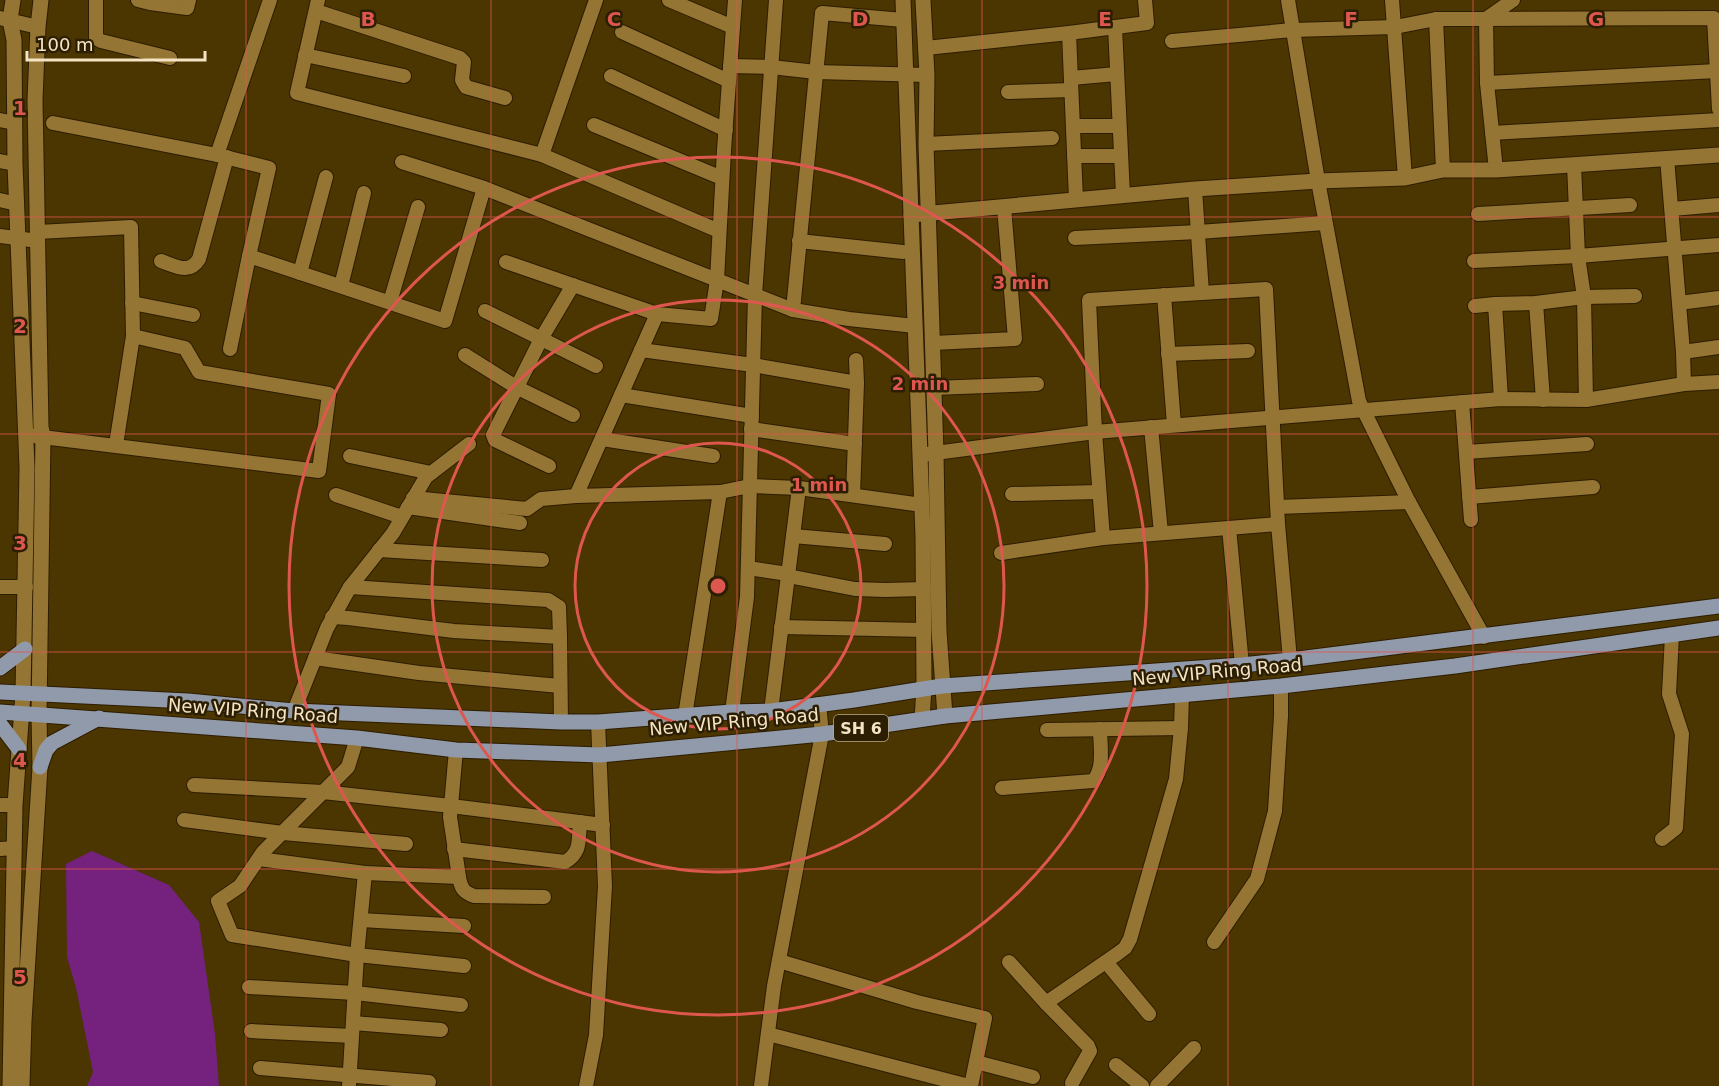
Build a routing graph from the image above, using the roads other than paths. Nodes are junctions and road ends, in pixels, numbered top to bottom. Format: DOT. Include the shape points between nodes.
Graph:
graph roads {
  1 [pos="13,0"];
  2 [pos="41,0"];
  3 [pos="96,0"];
  4 [pos="138,0"];
  5 [pos="189,0"];
  6 [pos="270,0"];
  7 [pos="596,0"];
  8 [pos="669,0"];
  9 [pos="735,0"];
  10 [pos="776,0"];
  11 [pos="903,0"];
  12 [pos="923,0"];
  13 [pos="1144,0"];
  14 [pos="1288,0"];
  15 [pos="1392,0"];
  16 [pos="1513,0"];
  17 [pos="317,6"];
  18 [pos="5,19"];
  19 [pos="1436,19"];
  20 [pos="1486,19"];
  21 [pos="903,20"];
  22 [pos="38,27"];
  23 [pos="733,27"];
  24 [pos="1115,27"];
  25 [pos="1395,27"];
  26 [pos="1293,30"];
  27 [pos="622,32"];
  28 [pos="1069,33"];
  29 [pos="1172,41"];
  30 [pos="926,48"];
  31 [pos="305,55"];
  32 [pos="170,58"];
  33 [pos="730,66"];
  34 [pos="771,67"];
  35 [pos="1717,71"];
  36 [pos="816,72"];
  37 [pos="905,74"];
  38 [pos="1117,74"];
  39 [pos="927,75"];
  40 [pos="404,76"];
  41 [pos="611,76"];
  42 [pos="729,81"];
  43 [pos="1487,82"];
  44 [pos="1071,84"];
  45 [pos="1008,92"];
  46 [pos="505,98"];
  47 [pos="1719,109"];
  48 [pos="0,120"];
  49 [pos="1719,120"];
  50 [pos="15,123"];
  51 [pos="53,123"];
  52 [pos="594,125"];
  53 [pos="1073,126"];
  54 [pos="1119,126"];
  55 [pos="726,130"];
  56 [pos="1492,133"];
  57 [pos="1052,138"];
  58 [pos="926,144"];
  59 [pos="542,155"];
  60 [pos="1719,155"];
  61 [pos="222,156"];
  62 [pos="1074,156"];
  63 [pos="1121,156"];
  64 [pos="1667,158"];
  65 [pos="402,162"];
  66 [pos="7,163"];
  67 [pos="1574,165"];
  68 [pos="1443,170"];
  69 [pos="1496,170"];
  70 [pos="326,177"];
  71 [pos="722,178"];
  72 [pos="1405,178"];
  73 [pos="1318,181"];
  74 [pos="484,188"];
  75 [pos="1195,189"];
  76 [pos="364,193"];
  77 [pos="1123,195"];
  78 [pos="0,200"];
  79 [pos="1076,200"];
  80 [pos="17,204"];
  81 [pos="1630,205"];
  82 [pos="1719,205"];
  83 [pos="418,207"];
  84 [pos="1004,207"];
  85 [pos="1576,207"];
  86 [pos="1672,209"];
  87 [pos="1478,214"];
  88 [pos="911,215"];
  89 [pos="928,215"];
  90 [pos="1326,223"];
  91 [pos="719,231"];
  92 [pos="1198,232"];
  93 [pos="38,236"];
  94 [pos="0,237"];
  95 [pos="1075,238"];
  96 [pos="18,240"];
  97 [pos="800,241"];
  98 [pos="1719,245"];
  99 [pos="1674,249"];
  100 [pos="903,252"];
  101 [pos="249,256"];
  102 [pos="1578,256"];
  103 [pos="161,261"];
  104 [pos="1474,261"];
  105 [pos="506,262"];
  106 [pos="300,273"];
  107 [pos="717,280"];
  108 [pos="573,285"];
  109 [pos="340,286"];
  110 [pos="1202,293"];
  111 [pos="755,295"];
  112 [pos="1164,295"];
  113 [pos="1635,296"];
  114 [pos="1584,297"];
  115 [pos="1719,298"];
  116 [pos="390,302"];
  117 [pos="132,303"];
  118 [pos="1536,303"];
  119 [pos="1679,303"];
  120 [pos="1495,304"];
  121 [pos="1475,306"];
  122 [pos="485,310"];
  123 [pos="793,310"];
  124 [pos="657,314"];
  125 [pos="193,315"];
  126 [pos="915,326"];
  127 [pos="133,336"];
  128 [pos="541,339"];
  129 [pos="933,343"];
  130 [pos="1719,347"];
  131 [pos="230,349"];
  132 [pos="641,350"];
  133 [pos="1248,351"];
  134 [pos="1683,352"];
  135 [pos="1168,354"];
  136 [pos="465,355"];
  137 [pos="856,360"];
  138 [pos="753,365"];
  139 [pos="596,366"];
  140 [pos="1719,382"];
  141 [pos="857,383"];
  142 [pos="1037,384"];
  143 [pos="1684,384"];
  144 [pos="516,387"];
  145 [pos="934,388"];
  146 [pos="621,395"];
  147 [pos="1502,399"];
  148 [pos="1543,400"];
  149 [pos="1586,400"];
  150 [pos="1462,402"];
  151 [pos="1363,410"];
  152 [pos="573,415"];
  153 [pos="1274,417"];
  154 [pos="751,422"];
  155 [pos="1174,425"];
  156 [pos="1151,427"];
  157 [pos="1095,432"];
  158 [pos="26,435"];
  159 [pos="43,436"];
  160 [pos="602,439"];
  161 [pos="469,444"];
  162 [pos="855,444"];
  163 [pos="1587,444"];
  164 [pos="116,445"];
  165 [pos="1466,452"];
  166 [pos="936,453"];
  167 [pos="920,455"];
  168 [pos="350,456"];
  169 [pos="713,456"];
  170 [pos="549,466"];
  171 [pos="431,473"];
  172 [pos="750,486"];
  173 [pos="1593,487"];
  174 [pos="799,488"];
  175 [pos="720,492"];
  176 [pos="1099,492"];
  177 [pos="1012,494"];
  178 [pos="336,495"];
  179 [pos="853,495"];
  180 [pos="576,496"];
  181 [pos="1469,496"];
  182 [pos="1409,502"];
  183 [pos="922,505"];
  184 [pos="1278,507"];
  185 [pos="408,508"];
  186 [pos="1471,520"];
  187 [pos="520,523"];
  188 [pos="1278,524"];
  189 [pos="1229,528"];
  190 [pos="1161,533"];
  191 [pos="793,536"];
  192 [pos="1103,538"];
  193 [pos="885,544"];
  194 [pos="379,550"];
  195 [pos="1001,553"];
  196 [pos="542,560"];
  197 [pos="748,568"];
  198 [pos="788,575"];
  199 [pos="0,587"];
  200 [pos="26,587"];
  201 [pos="350,587"];
  202 [pos="924,589"];
  203 [pos="1719,606"];
  204 [pos="332,617"];
  205 [pos="781,627"];
  206 [pos="1719,628"];
  207 [pos="924,630"];
  208 [pos="1672,634"];
  209 [pos="560,637"];
  210 [pos="1484,637"];
  211 [pos="25,649"];
  212 [pos="315,658"];
  213 [pos="1290,660"];
  214 [pos="1242,665"];
  215 [pos="0,668"];
  216 [pos="560,686"];
  217 [pos="942,686"];
  218 [pos="1281,686"];
  219 [pos="924,688"];
  220 [pos="0,692"];
  221 [pos="23,694"];
  222 [pos="40,694"];
  223 [pos="1182,695"];
  224 [pos="819,704"];
  225 [pos="294,711"];
  226 [pos="771,711"];
  227 [pos="0,712"];
  228 [pos="732,712"];
  229 [pos="22,713"];
  230 [pos="39,714"];
  231 [pos="685,716"];
  232 [pos="945,716"];
  233 [pos="99,718"];
  234 [pos="922,720"];
  235 [pos="598,722"];
  236 [pos="561,723"];
  237 [pos="0,724"];
  238 [pos="1181,728"];
  239 [pos="1100,729"];
  240 [pos="1047,730"];
  241 [pos="822,734"];
  242 [pos="357,738"];
  243 [pos="19,749"];
  244 [pos="456,750"];
  245 [pos="600,755"];
  246 [pos="40,767"];
  247 [pos="194,785"];
  248 [pos="1002,788"];
  249 [pos="323,792"];
  250 [pos="8,805"];
  251 [pos="451,806"];
  252 [pos="184,820"];
  253 [pos="580,822"];
  254 [pos="603,825"];
  255 [pos="283,833"];
  256 [pos="1662,839"];
  257 [pos="406,844"];
  258 [pos="7,848"];
  259 [pos="454,849"];
  260 [pos="259,859"];
  261 [pos="365,873"];
  262 [pos="459,877"];
  263 [pos="544,897"];
  264 [pos="361,920"];
  265 [pos="464,926"];
  266 [pos="7,930"];
  267 [pos="1214,942"];
  268 [pos="357,955"];
  269 [pos="779,961"];
  270 [pos="1009,962"];
  271 [pos="1106,962"];
  272 [pos="464,966"];
  273 [pos="6,967"];
  274 [pos="249,987"];
  275 [pos="355,993"];
  276 [pos="1046,1003"];
  277 [pos="6,1005"];
  278 [pos="461,1005"];
  279 [pos="1149,1014"];
  280 [pos="24,1021"];
  281 [pos="353,1030"];
  282 [pos="441,1030"];
  283 [pos="251,1031"];
  284 [pos="768,1034"];
  285 [pos="12,1035"];
  286 [pos="0,1048"];
  287 [pos="1194,1048"];
  288 [pos="976,1062"];
  289 [pos="1116,1065"];
  290 [pos="260,1068"];
  291 [pos="1033,1077"];
  292 [pos="349,1080"];
  293 [pos="429,1082"];
  294 [pos="1072,1085"];
  295 [pos="10,1086"];
  296 [pos="22,1086"];
  297 [pos="586,1086"];
  298 [pos="761,1086"];
  299 [pos="970,1086"];
  300 [pos="1142,1086"];
  301 [pos="1157,1086"];
  1 -- 18 [label="street"];
  2 -- 22 [label="street"];
  3 -- 32 [label="street" via="96,38"];
  4 -- 5 [label="street" via="187,8"];
  6 -- 61 [label="street"];
  7 -- 59 [label="street"];
  8 -- 23 [label="street"];
  9 -- 23 [label="street"];
  10 -- 34 [label="street"];
  11 -- 21 [label="street"];
  12 -- 30 [label="street"];
  13 -- 24 [label="street" via="1147,23"];
  14 -- 26 [label="street"];
  15 -- 25 [label="street"];
  16 -- 20 [label="street"];
  17 -- 31 [label="street"];
  17 -- 46 [label="street" via="460,58 464,62 462,80 466,87"];
  18 -- 22 [label="street"];
  18 -- 50 [label="street" via="14,40"];
  19 -- 20 [label="street"];
  19 -- 25 [label="street"];
  19 -- 68 [label="street"];
  20 -- 35 [label="street" via="1714,18"];
  20 -- 43 [label="street"];
  21 -- 36 [label="street" via="822,13"];
  21 -- 37 [label="street"];
  22 -- 93 [label="street"];
  23 -- 33 [label="street"];
  24 -- 28 [label="street"];
  24 -- 38 [label="street"];
  25 -- 26 [label="street"];
  25 -- 72 [label="street"];
  26 -- 29 [label="street"];
  26 -- 73 [label="street"];
  27 -- 42 [label="street"];
  28 -- 30 [label="street"];
  28 -- 44 [label="street"];
  30 -- 39 [label="street"];
  31 -- 40 [label="street"];
  31 -- 59 [label="street" via="297,93"];
  33 -- 34 [label="street"];
  33 -- 42 [label="street"];
  34 -- 36 [label="street"];
  34 -- 111 [label="street"];
  35 -- 43 [label="street"];
  35 -- 47 [label="street"];
  36 -- 37 [label="street"];
  36 -- 97 [label="street"];
  37 -- 39 [label="street"];
  37 -- 88 [label="street"];
  38 -- 44 [label="street"];
  38 -- 54 [label="street"];
  39 -- 58 [label="street"];
  41 -- 55 [label="street"];
  42 -- 55 [label="street"];
  43 -- 56 [label="street"];
  44 -- 45 [label="street"];
  44 -- 53 [label="street"];
  48 -- 50 [label="street"];
  49 -- 56 [label="street"];
  50 -- 66 [label="street"];
  51 -- 61 [label="street"];
  52 -- 71 [label="street"];
  53 -- 54 [label="street"];
  53 -- 62 [label="street"];
  54 -- 63 [label="street"];
  55 -- 71 [label="street"];
  56 -- 69 [label="street"];
  57 -- 58 [label="street"];
  58 -- 89 [label="street"];
  59 -- 91 [label="street"];
  60 -- 64 [label="street"];
  61 -- 101 [label="street" via="269,168"];
  61 -- 103 [label="street" via="199,259 185,269"];
  62 -- 63 [label="street"];
  62 -- 79 [label="street"];
  63 -- 77 [label="street"];
  64 -- 67 [label="street"];
  64 -- 86 [label="street"];
  65 -- 74 [label="street"];
  66 -- 80 [label="street"];
  67 -- 69 [label="street"];
  67 -- 85 [label="street"];
  68 -- 69 [label="street"];
  68 -- 72 [label="street"];
  70 -- 106 [label="street"];
  71 -- 91 [label="street"];
  72 -- 73 [label="street"];
  73 -- 75 [label="street"];
  73 -- 90 [label="street"];
  74 -- 107 [label="street"];
  74 -- 116 [label="street" via="445,321"];
  75 -- 77 [label="street"];
  75 -- 92 [label="street"];
  76 -- 109 [label="street"];
  77 -- 79 [label="street"];
  78 -- 80 [label="street"];
  79 -- 84 [label="street"];
  80 -- 96 [label="street"];
  81 -- 85 [label="street"];
  82 -- 86 [label="street"];
  83 -- 116 [label="street"];
  84 -- 89 [label="street"];
  84 -- 129 [label="street" via="1015,339"];
  85 -- 87 [label="street"];
  85 -- 102 [label="street"];
  86 -- 99 [label="street"];
  88 -- 89 [label="street"];
  88 -- 126 [label="street"];
  89 -- 129 [label="street"];
  90 -- 92 [label="street"];
  90 -- 151 [label="street"];
  91 -- 107 [label="street"];
  92 -- 95 [label="street"];
  92 -- 110 [label="street"];
  93 -- 96 [label="street"];
  93 -- 117 [label="street" via="131,227"];
  93 -- 159 [label="street"];
  94 -- 96 [label="street"];
  96 -- 158 [label="street"];
  97 -- 100 [label="street"];
  97 -- 123 [label="street"];
  98 -- 99 [label="street"];
  99 -- 102 [label="street"];
  99 -- 119 [label="street"];
  101 -- 106 [label="street"];
  101 -- 131 [label="street"];
  102 -- 104 [label="street"];
  102 -- 114 [label="street"];
  105 -- 108 [label="street"];
  106 -- 109 [label="street"];
  107 -- 111 [label="street"];
  107 -- 124 [label="street" via="711,320"];
  108 -- 124 [label="street"];
  108 -- 128 [label="street"];
  109 -- 116 [label="street"];
  110 -- 112 [label="street"];
  110 -- 153 [label="street" via="1266,289"];
  111 -- 123 [label="street"];
  111 -- 138 [label="street"];
  112 -- 135 [label="street"];
  112 -- 157 [label="street" via="1089,300"];
  113 -- 114 [label="street"];
  114 -- 118 [label="street"];
  114 -- 149 [label="street"];
  115 -- 119 [label="street"];
  117 -- 125 [label="street"];
  117 -- 127 [label="street"];
  118 -- 120 [label="street"];
  118 -- 148 [label="street"];
  119 -- 134 [label="street"];
  120 -- 121 [label="street"];
  120 -- 147 [label="street"];
  122 -- 128 [label="street"];
  123 -- 126 [label="street"];
  124 -- 132 [label="street"];
  126 -- 167 [label="street"];
  127 -- 164 [label="street"];
  127 -- 164 [label="street" via="185,348 199,372 329,394 319,471"];
  128 -- 139 [label="street"];
  128 -- 144 [label="street"];
  129 -- 145 [label="street"];
  130 -- 134 [label="street"];
  132 -- 138 [label="street"];
  132 -- 146 [label="street"];
  133 -- 135 [label="street"];
  134 -- 143 [label="street"];
  135 -- 155 [label="street"];
  136 -- 144 [label="street"];
  137 -- 141 [label="street"];
  138 -- 141 [label="street"];
  138 -- 154 [label="street"];
  140 -- 143 [label="street"];
  141 -- 162 [label="street"];
  142 -- 145 [label="street"];
  143 -- 149 [label="street"];
  144 -- 152 [label="street"];
  144 -- 170 [label="street" via="493,435 495,440"];
  145 -- 166 [label="street"];
  146 -- 154 [label="street"];
  146 -- 160 [label="street"];
  147 -- 148 [label="street"];
  147 -- 150 [label="street"];
  148 -- 149 [label="street"];
  150 -- 151 [label="street"];
  150 -- 165 [label="street"];
  151 -- 153 [label="street"];
  151 -- 182 [label="street"];
  153 -- 155 [label="street"];
  153 -- 184 [label="street"];
  154 -- 162 [label="street"];
  154 -- 172 [label="street"];
  155 -- 156 [label="street"];
  156 -- 157 [label="street"];
  156 -- 190 [label="street"];
  157 -- 166 [label="street"];
  157 -- 176 [label="street"];
  158 -- 159 [label="street"];
  158 -- 200 [label="street"];
  159 -- 164 [label="street"];
  159 -- 222 [label="street"];
  160 -- 169 [label="street"];
  160 -- 180 [label="street"];
  161 -- 171 [label="street"];
  162 -- 179 [label="street"];
  163 -- 165 [label="street"];
  165 -- 181 [label="street"];
  166 -- 167 [label="street"];
  166 -- 217 [label="street"];
  167 -- 183 [label="street"];
  168 -- 171 [label="street"];
  171 -- 185 [label="street"];
  172 -- 174 [label="street"];
  172 -- 175 [label="street"];
  172 -- 197 [label="street"];
  173 -- 181 [label="street"];
  174 -- 179 [label="street"];
  174 -- 191 [label="street"];
  175 -- 180 [label="street"];
  175 -- 231 [label="street"];
  176 -- 177 [label="street"];
  176 -- 192 [label="street"];
  178 -- 185 [label="street"];
  179 -- 183 [label="street"];
  180 -- 185 [label="street" via="541,499 527,509"];
  181 -- 186 [label="street"];
  182 -- 184 [label="street"];
  182 -- 210 [label="street"];
  183 -- 202 [label="street"];
  184 -- 188 [label="street"];
  185 -- 187 [label="street"];
  185 -- 194 [label="street"];
  188 -- 189 [label="street"];
  188 -- 213 [label="street"];
  189 -- 190 [label="street"];
  189 -- 214 [label="street"];
  190 -- 192 [label="street"];
  191 -- 193 [label="street"];
  191 -- 198 [label="street"];
  192 -- 195 [label="street"];
  194 -- 196 [label="street"];
  194 -- 201 [label="street"];
  197 -- 198 [label="street"];
  197 -- 228 [label="street"];
  198 -- 202 [label="street" via="855,589"];
  198 -- 205 [label="street"];
  199 -- 200 [label="street"];
  200 -- 211 [label="street"];
  201 -- 204 [label="street"];
  201 -- 209 [label="street" via="548,600 559,607"];
  202 -- 207 [label="street"];
  203 -- 210 [label="main road, New VIP Ring Road / SH 6"];
  204 -- 209 [label="street" via="454,631"];
  204 -- 212 [label="street"];
  205 -- 207 [label="street"];
  205 -- 226 [label="street"];
  206 -- 208 [label="main road, New VIP Ring Road / SH 6"];
  207 -- 219 [label="street"];
  208 -- 218 [label="main road, New VIP Ring Road / SH 6" via="1455,666"];
  208 -- 256 [label="street" via="1669,693 1682,734 1676,828"];
  209 -- 216 [label="street"];
  210 -- 213 [label="main road, New VIP Ring Road / SH 6"];
  211 -- 215 [label="main road"];
  211 -- 221 [label="street"];
  212 -- 216 [label="street" via="419,673"];
  212 -- 225 [label="street"];
  213 -- 214 [label="main road, New VIP Ring Road / SH 6"];
  214 -- 217 [label="main road, New VIP Ring Road / SH 6"];
  216 -- 236 [label="street"];
  217 -- 219 [label="main road, New VIP Ring Road / SH 6"];
  217 -- 232 [label="street"];
  218 -- 223 [label="main road, New VIP Ring Road / SH 6"];
  218 -- 267 [label="street" via="1275,811 1257,879"];
  219 -- 224 [label="main road, New VIP Ring Road / SH 6"];
  219 -- 234 [label="street"];
  220 -- 221 [label="main road, New VIP Ring Road / SH 6"];
  221 -- 222 [label="main road, New VIP Ring Road / SH 6"];
  221 -- 229 [label="street"];
  222 -- 225 [label="main road, New VIP Ring Road / SH 6"];
  222 -- 230 [label="street"];
  223 -- 232 [label="main road, New VIP Ring Road / SH 6"];
  223 -- 238 [label="street"];
  224 -- 226 [label="main road, New VIP Ring Road / SH 6"];
  224 -- 241 [label="street"];
  225 -- 236 [label="main road, New VIP Ring Road / SH 6"];
  226 -- 228 [label="main road, New VIP Ring Road / SH 6"];
  227 -- 229 [label="main road, New VIP Ring Road / SH 6"];
  228 -- 231 [label="main road, New VIP Ring Road / SH 6"];
  229 -- 230 [label="main road, New VIP Ring Road / SH 6"];
  229 -- 243 [label="street"];
  230 -- 233 [label="main road, New VIP Ring Road / SH 6"];
  230 -- 246 [label="street"];
  231 -- 235 [label="main road, New VIP Ring Road / SH 6"];
  232 -- 234 [label="main road, New VIP Ring Road / SH 6"];
  233 -- 242 [label="main road, New VIP Ring Road / SH 6"];
  233 -- 246 [label="main road" via="52,743"];
  234 -- 241 [label="main road, New VIP Ring Road / SH 6"];
  235 -- 236 [label="main road, New VIP Ring Road / SH 6"];
  235 -- 245 [label="street"];
  237 -- 243 [label="main road"];
  238 -- 239 [label="street"];
  238 -- 271 [label="street" via="1173,794 1130,939 1125,948"];
  239 -- 240 [label="street"];
  239 -- 248 [label="street" via="1100,768 1093,781"];
  241 -- 245 [label="main road, New VIP Ring Road / SH 6"];
  241 -- 269 [label="street"];
  242 -- 244 [label="main road, New VIP Ring Road / SH 6"];
  242 -- 249 [label="street" via="348,767"];
  243 -- 250 [label="street"];
  244 -- 245 [label="main road, New VIP Ring Road / SH 6"];
  244 -- 251 [label="street"];
  245 -- 254 [label="street"];
  246 -- 280 [label="street"];
  247 -- 249 [label="street"];
  249 -- 251 [label="street"];
  249 -- 255 [label="street"];
  250 -- 258 [label="street"];
  251 -- 253 [label="street"];
  251 -- 259 [label="street"];
  252 -- 255 [label="street"];
  253 -- 254 [label="street"];
  253 -- 259 [label="street" via="578,852 565,862"];
  254 -- 297 [label="street" via="605,886 596,1035"];
  255 -- 257 [label="street"];
  255 -- 260 [label="street"];
  258 -- 266 [label="street"];
  259 -- 262 [label="street"];
  260 -- 261 [label="street"];
  260 -- 268 [label="street" via="240,886 218,901 232,935"];
  261 -- 262 [label="street"];
  261 -- 264 [label="street"];
  262 -- 263 [label="street" via="462,889 474,896"];
  264 -- 265 [label="street"];
  264 -- 268 [label="street"];
  266 -- 273 [label="street"];
  268 -- 272 [label="street"];
  268 -- 275 [label="street"];
  269 -- 284 [label="street"];
  269 -- 288 [label="street" via="985,1018"];
  270 -- 276 [label="street"];
  271 -- 276 [label="street"];
  271 -- 279 [label="street"];
  273 -- 277 [label="street"];
  274 -- 275 [label="street"];
  275 -- 278 [label="street"];
  275 -- 281 [label="street"];
  276 -- 294 [label="street" via="1090,1051"];
  277 -- 285 [label="street"];
  280 -- 285 [label="street"];
  280 -- 296 [label="street"];
  281 -- 282 [label="street"];
  281 -- 283 [label="street"];
  281 -- 292 [label="street"];
  284 -- 298 [label="street"];
  284 -- 299 [label="street"];
  285 -- 286 [label="street"];
  285 -- 295 [label="street"];
  287 -- 301 [label="street"];
  288 -- 291 [label="street"];
  288 -- 299 [label="street"];
  289 -- 300 [label="street"];
  290 -- 292 [label="street"];
  292 -- 293 [label="street"];
}
